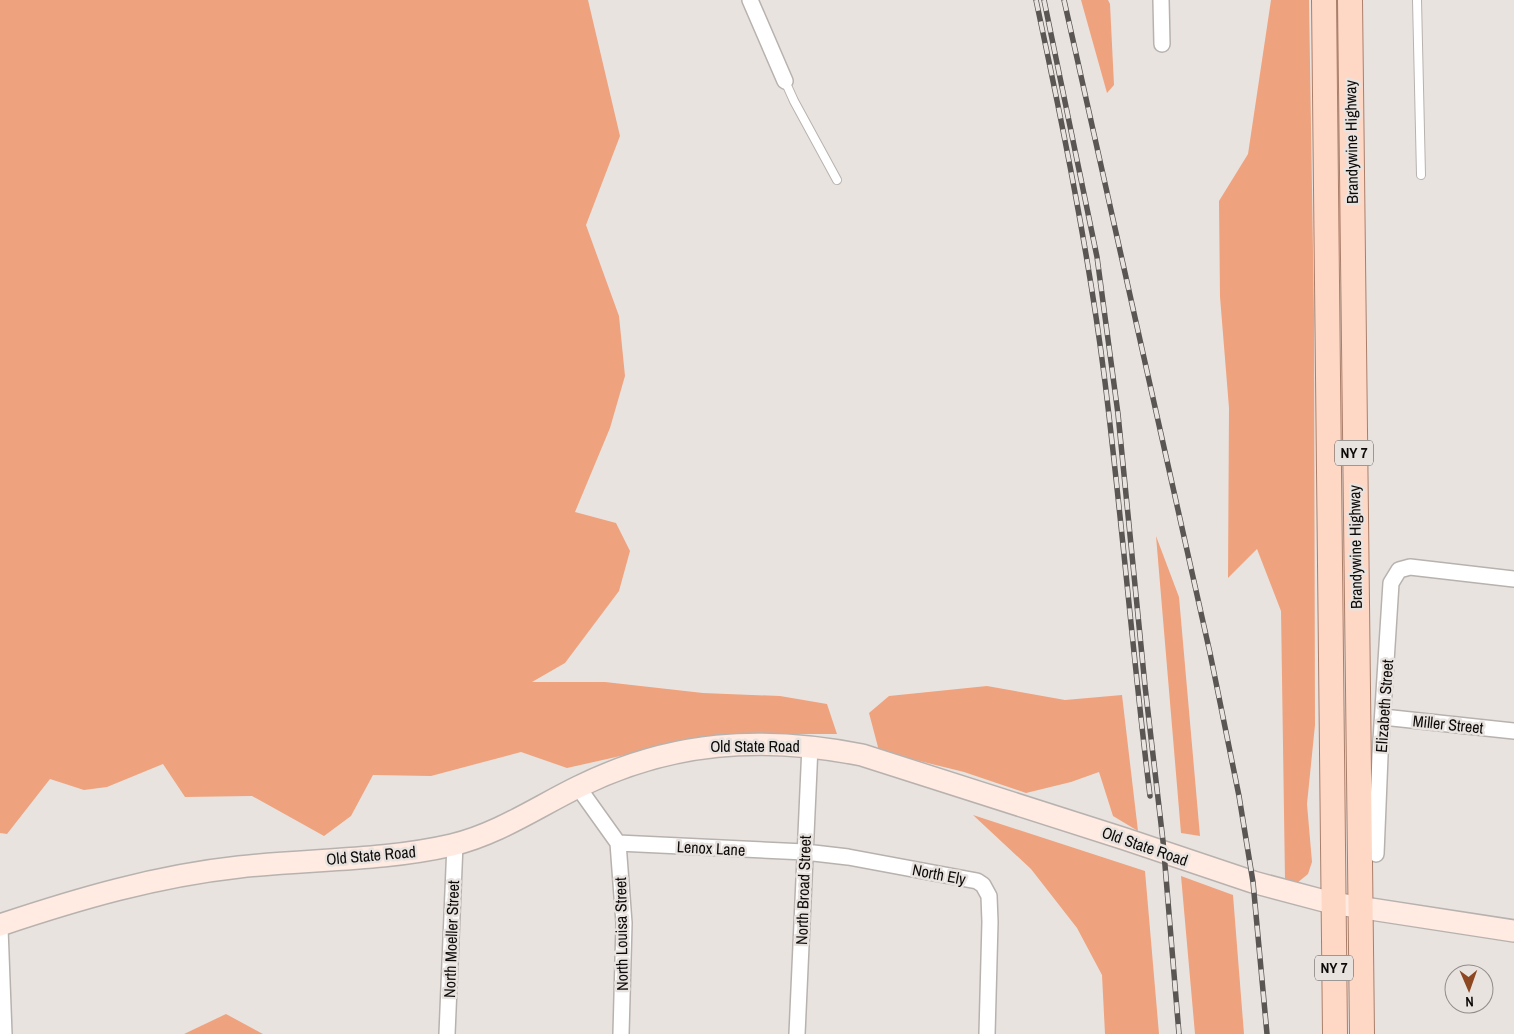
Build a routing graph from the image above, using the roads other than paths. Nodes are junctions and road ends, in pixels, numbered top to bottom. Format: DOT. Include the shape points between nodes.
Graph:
graph roads {
  1 [pos="750,0"];
  2 [pos="1161,0"];
  3 [pos="1324,0"];
  4 [pos="1350,0"];
  5 [pos="1417,0"];
  6 [pos="1162,44"];
  7 [pos="785,81"];
  8 [pos="1421,175"];
  9 [pos="837,180"];
  10 [pos="1514,579"];
  11 [pos="1383,717"];
  12 [pos="1514,731"];
  13 [pos="810,746"];
  14 [pos="578,787"];
  15 [pos="618,843"];
  16 [pos="455,844"];
  17 [pos="805,852"];
  18 [pos="1376,854"];
  19 [pos="1332,902"];
  20 [pos="1360,907"];
  21 [pos="0,927"];
  22 [pos="1514,931"];
  23 [pos="4,1034"];
  24 [pos="448,1034"];
  25 [pos="620,1034"];
  26 [pos="797,1034"];
  27 [pos="987,1034"];
  28 [pos="1335,1034"];
  29 [pos="1362,1034"];
  1 -- 7 [label="street"];
  2 -- 6 [label="street"];
  3 -- 19 [label="main road, Brandywine Highway / NY 7"];
  4 -- 20 [label="main road, Brandywine Highway / NY 7"];
  5 -- 8 [label="lane"];
  7 -- 9 [label="lane"];
  10 -- 11 [label="street, Elizabeth Street" via="1410,567 1399,570 1392,583"];
  11 -- 12 [label="street, Miller Street"];
  11 -- 18 [label="street, Elizabeth Street"];
  13 -- 14 [label="street, Old State Road" via="745,744 674,752 638,762"];
  13 -- 17 [label="street, North Broad Street"];
  13 -- 19 [label="street, Old State Road" via="862,755 1238,878"];
  14 -- 15 [label="street"];
  14 -- 16 [label="street, Old State Road" via="493,831"];
  15 -- 17 [label="street, Lenox Lane"];
  15 -- 25 [label="street, North Louisa Street" via="624,923"];
  16 -- 21 [label="street, Old State Road" via="385,856 194,872 63,904"];
  16 -- 24 [label="street, North Moeller Street"];
  17 -- 26 [label="street, North Broad Street"];
  17 -- 27 [label="street, North Ely" via="944,874 982,885 989,896 990,922"];
  19 -- 20 [label="street, Old State Road"];
  19 -- 28 [label="main road, Brandywine Highway / NY 7"];
  20 -- 22 [label="street, Old State Road"];
  20 -- 29 [label="main road, Brandywine Highway / NY 7"];
  21 -- 23 [label="street"];
}
